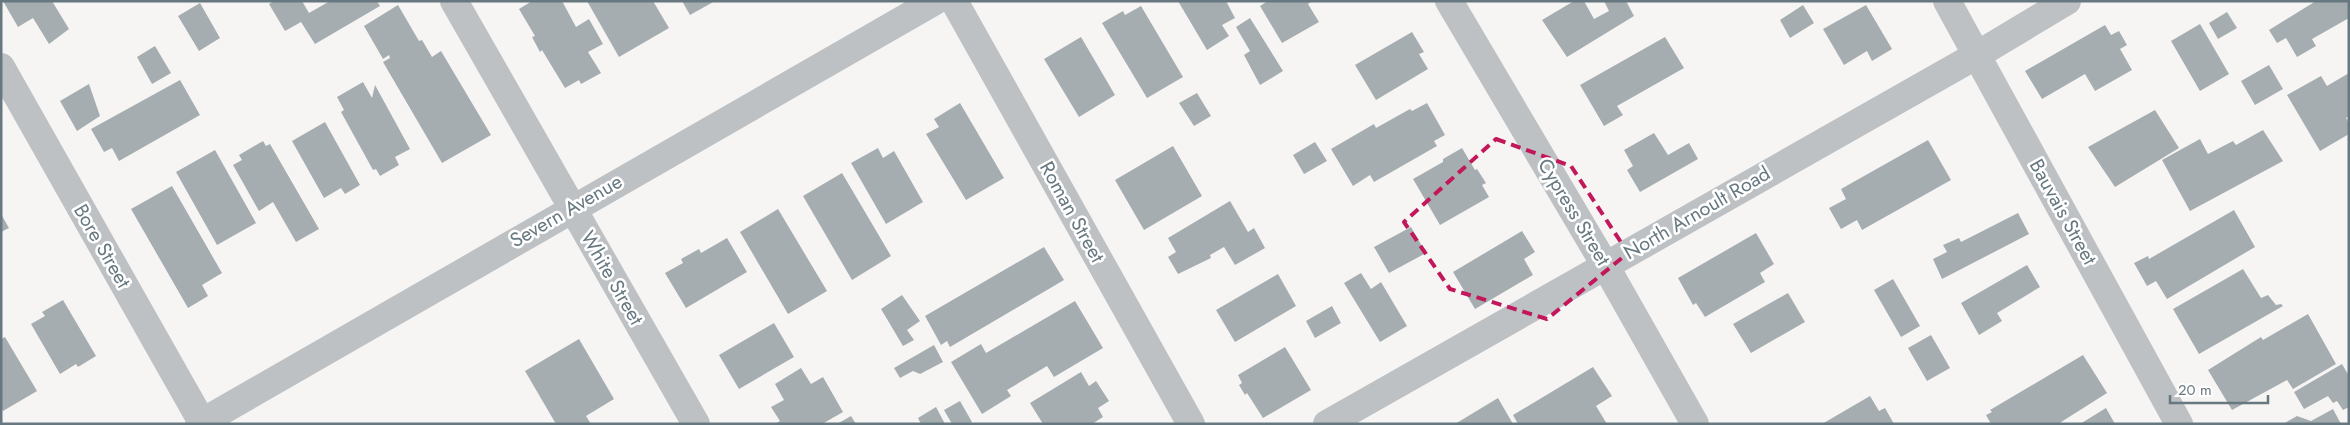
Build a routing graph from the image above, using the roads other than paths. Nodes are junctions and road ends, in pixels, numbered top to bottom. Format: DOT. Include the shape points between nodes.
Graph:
graph roads {
  1 [pos="454,1"];
  2 [pos="935,1"];
  3 [pos="954,1"];
  4 [pos="1449,1"];
  5 [pos="1947,1"];
  6 [pos="2068,1"];
  7 [pos="1977,55"];
  8 [pos="1,67"];
  9 [pos="572,208"];
  10 [pos="1605,265"];
  11 [pos="201,423"];
  12 [pos="696,424"];
  13 [pos="1191,424"];
  14 [pos="1327,424"];
  15 [pos="1695,424"];
  16 [pos="2179,424"];
  1 -- 9 [label="street, White Street"];
  2 -- 9 [label="street, Severn Avenue"];
  3 -- 13 [label="street, Roman Street"];
  4 -- 10 [label="street, Cypress Street"];
  5 -- 7 [label="street, Bauvais Street"];
  6 -- 7 [label="street, North Arnoult Road"];
  7 -- 10 [label="street, North Arnoult Road"];
  7 -- 16 [label="street, Bauvais Street"];
  8 -- 11 [label="street, Bore Street"];
  9 -- 11 [label="street, Severn Avenue"];
  9 -- 12 [label="street, White Street"];
  10 -- 14 [label="street, North Arnoult Road"];
  10 -- 15 [label="street, Cypress Street"];
}
